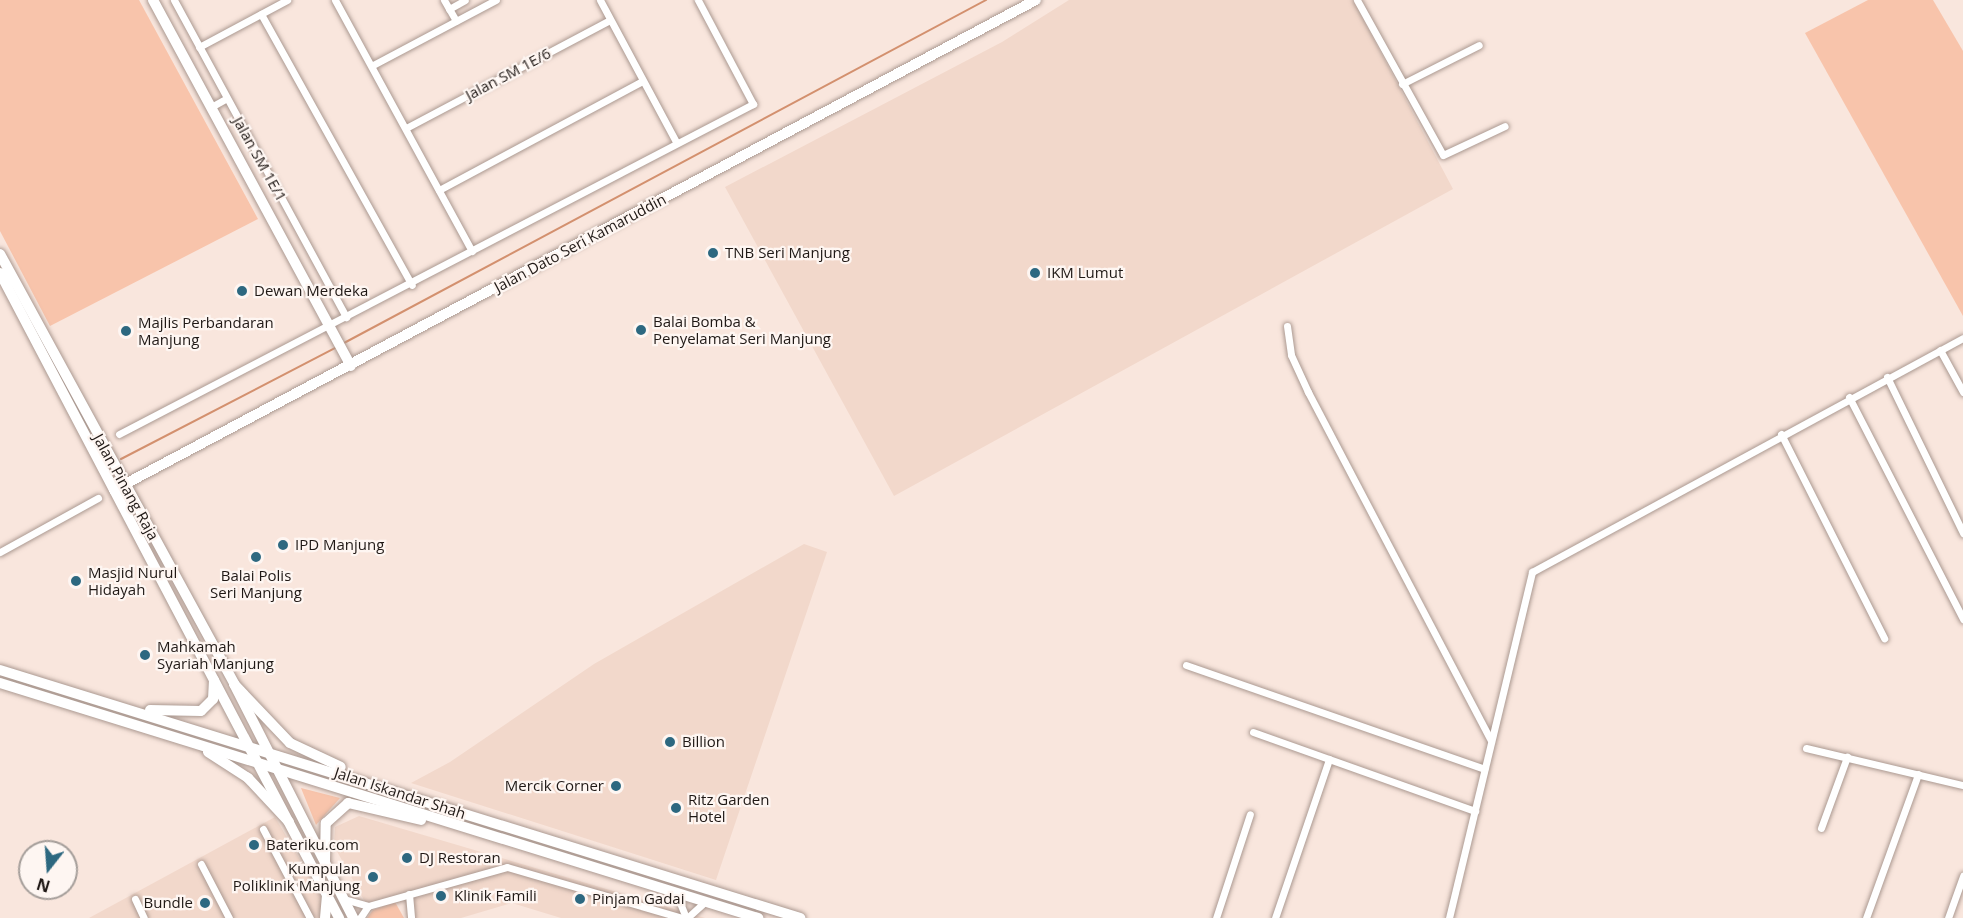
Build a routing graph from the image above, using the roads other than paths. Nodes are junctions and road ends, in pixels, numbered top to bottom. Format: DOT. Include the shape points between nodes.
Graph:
graph roads {
  1 [pos="153,0"];
  2 [pos="174,0"];
  3 [pos="287,0"];
  4 [pos="335,0"];
  5 [pos="444,0"];
  6 [pos="465,0"];
  7 [pos="496,0"];
  8 [pos="600,0"];
  9 [pos="698,0"];
  10 [pos="1036,0"];
  11 [pos="1357,0"];
  12 [pos="449,9"];
  13 [pos="261,14"];
  14 [pos="610,20"];
  15 [pos="456,21"];
  16 [pos="1479,45"];
  17 [pos="199,47"];
  18 [pos="373,64"];
  19 [pos="642,81"];
  20 [pos="1402,84"];
  21 [pos="227,98"];
  22 [pos="210,107"];
  23 [pos="1505,126"];
  24 [pos="406,128"];
  25 [pos="676,142"];
  26 [pos="439,190"];
  27 [pos="472,251"];
  28 [pos="0,256"];
  29 [pos="0,273"];
  30 [pos="3,283"];
  31 [pos="412,285"];
  32 [pos="346,317"];
  33 [pos="328,326"];
  34 [pos="1287,326"];
  35 [pos="1963,338"];
  36 [pos="1940,350"];
  37 [pos="351,366"];
  38 [pos="1887,377"];
  39 [pos="1963,392"];
  40 [pos="1850,397"];
  41 [pos="119,434"];
  42 [pos="1781,434"];
  43 [pos="119,487"];
  44 [pos="98,498"];
  45 [pos="1963,533"];
  46 [pos="0,552"];
  47 [pos="170,566"];
  48 [pos="156,573"];
  49 [pos="1963,619"];
  50 [pos="1884,638"];
  51 [pos="1186,665"];
  52 [pos="0,670"];
  53 [pos="213,680"];
  54 [pos="0,683"];
  55 [pos="234,684"];
  56 [pos="74,693"];
  57 [pos="1254,732"];
  58 [pos="185,740"];
  59 [pos="1491,740"];
  60 [pos="249,746"];
  61 [pos="1806,748"];
  62 [pos="268,752"];
  63 [pos="1847,757"];
  64 [pos="1329,759"];
  65 [pos="257,763"];
  66 [pos="277,768"];
  67 [pos="1484,769"];
  68 [pos="1918,774"];
  69 [pos="1963,785"];
  70 [pos="383,786"];
  71 [pos="1474,811"];
  72 [pos="1250,814"];
  73 [pos="289,822"];
  74 [pos="1821,828"];
  75 [pos="468,829"];
  76 [pos="263,830"];
  77 [pos="325,862"];
  78 [pos="201,864"];
  79 [pos="1963,876"];
  80 [pos="326,893"];
  81 [pos="676,893"];
  82 [pos="409,894"];
  83 [pos="135,899"];
  84 [pos="344,899"];
  85 [pos="705,902"];
  86 [pos="368,906"];
  87 [pos="144,918"];
  88 [pos="228,918"];
  89 [pos="310,918"];
  90 [pos="323,918"];
  91 [pos="339,918"];
  92 [pos="353,918"];
  93 [pos="360,918"];
  94 [pos="411,918"];
  95 [pos="685,918"];
  96 [pos="758,918"];
  97 [pos="800,918"];
  98 [pos="1216,918"];
  99 [pos="1275,918"];
  100 [pos="1449,918"];
  101 [pos="1866,918"];
  102 [pos="1948,918"];
  1 -- 22 [label="main road"];
  2 -- 17 [label="street, Jalan SM 1E/1"];
  3 -- 13 [label="street"];
  4 -- 18 [label="street"];
  5 -- 12 [label="street"];
  6 -- 12 [label="street"];
  7 -- 15 [label="street"];
  8 -- 14 [label="street"];
  9 -- 25 [label="street" via="753,104"];
  10 -- 37 [label="main road, Jalan Dato Seri Kamaruddin"];
  11 -- 20 [label="street"];
  12 -- 15 [label="street"];
  13 -- 17 [label="street"];
  13 -- 31 [label="street"];
  14 -- 19 [label="street"];
  14 -- 24 [label="street, Jalan SM 1E/6"];
  15 -- 18 [label="street"];
  16 -- 20 [label="street"];
  17 -- 21 [label="street, Jalan SM 1E/1"];
  18 -- 24 [label="street"];
  19 -- 25 [label="street"];
  19 -- 26 [label="street"];
  20 -- 23 [label="street" via="1443,155"];
  21 -- 22 [label="street"];
  21 -- 32 [label="street, Jalan SM 1E/1"];
  22 -- 33 [label="main road"];
  24 -- 26 [label="street"];
  25 -- 27 [label="street"];
  26 -- 27 [label="street"];
  27 -- 31 [label="street"];
  28 -- 43 [label="main road, Jalan Pinang Raja"];
  29 -- 30 [label="main road, Jalan Pinang Raja"];
  30 -- 43 [label="main road, Jalan Pinang Raja"];
  31 -- 32 [label="street"];
  32 -- 33 [label="street"];
  33 -- 37 [label="main road"];
  33 -- 41 [label="street"];
  34 -- 59 [label="street" via="1291,355 1308,392"];
  35 -- 36 [label="street"];
  36 -- 38 [label="street"];
  36 -- 39 [label="street"];
  37 -- 43 [label="main road, Jalan Dato Seri Kamaruddin"];
  38 -- 40 [label="street"];
  38 -- 45 [label="street"];
  40 -- 42 [label="street"];
  40 -- 49 [label="street"];
  42 -- 50 [label="street"];
  42 -- 59 [label="street" via="1532,572"];
  43 -- 47 [label="main road, Jalan Pinang Raja"];
  43 -- 48 [label="main road, Jalan Pinang Raja"];
  44 -- 46 [label="street"];
  47 -- 48 [label="main road"];
  47 -- 55 [label="main road, Jalan Pinang Raja"];
  48 -- 53 [label="main road, Jalan Pinang Raja"];
  51 -- 67 [label="street"];
  52 -- 56 [label="main road, Jalan Iskandar Shah"];
  53 -- 56 [label="main road" via="209,704 185,715"];
  53 -- 60 [label="main road, Jalan Pinang Raja"];
  54 -- 58 [label="main road, Jalan Iskandar Shah"];
  55 -- 62 [label="main road, Jalan Pinang Raja"];
  55 -- 70 [label="main road" via="290,743"];
  56 -- 60 [label="main road, Jalan Iskandar Shah"];
  57 -- 64 [label="street"];
  58 -- 65 [label="main road, Jalan Iskandar Shah"];
  58 -- 73 [label="main road" via="248,778"];
  59 -- 67 [label="street"];
  60 -- 62 [label="main road, Jalan Iskandar Shah"];
  60 -- 65 [label="main road, Jalan Pinang Raja"];
  61 -- 63 [label="street"];
  62 -- 66 [label="main road, Jalan Pinang Raja"];
  62 -- 70 [label="main road, Jalan Iskandar Shah"];
  63 -- 68 [label="street"];
  63 -- 74 [label="street"];
  64 -- 71 [label="street"];
  64 -- 99 [label="street"];
  65 -- 66 [label="main road, Jalan Iskandar Shah"];
  65 -- 73 [label="main road, Jalan Pinang Raja"];
  66 -- 75 [label="main road, Jalan Iskandar Shah"];
  66 -- 77 [label="main road, Jalan Pinang Raja"];
  67 -- 71 [label="street"];
  68 -- 69 [label="street"];
  68 -- 101 [label="street"];
  70 -- 97 [label="main road, Jalan Iskandar Shah"];
  71 -- 100 [label="street"];
  72 -- 98 [label="street"];
  73 -- 80 [label="main road"];
  75 -- 77 [label="main road" via="348,803 326,823"];
  75 -- 81 [label="main road, Jalan Iskandar Shah"];
  76 -- 89 [label="street"];
  77 -- 84 [label="main road, Jalan Pinang Raja"];
  78 -- 88 [label="street"];
  79 -- 102 [label="street"];
  80 -- 90 [label="main road"];
  80 -- 91 [label="main road"];
  81 -- 85 [label="main road, Jalan Iskandar Shah"];
  81 -- 95 [label="street"];
  82 -- 86 [label="street"];
  82 -- 94 [label="street"];
  82 -- 95 [label="street" via="507,867"];
  83 -- 87 [label="street"];
  84 -- 86 [label="street"];
  84 -- 92 [label="main road, Jalan Pinang Raja"];
  85 -- 95 [label="street"];
  85 -- 96 [label="main road, Jalan Iskandar Shah"];
  86 -- 93 [label="street"];
}
